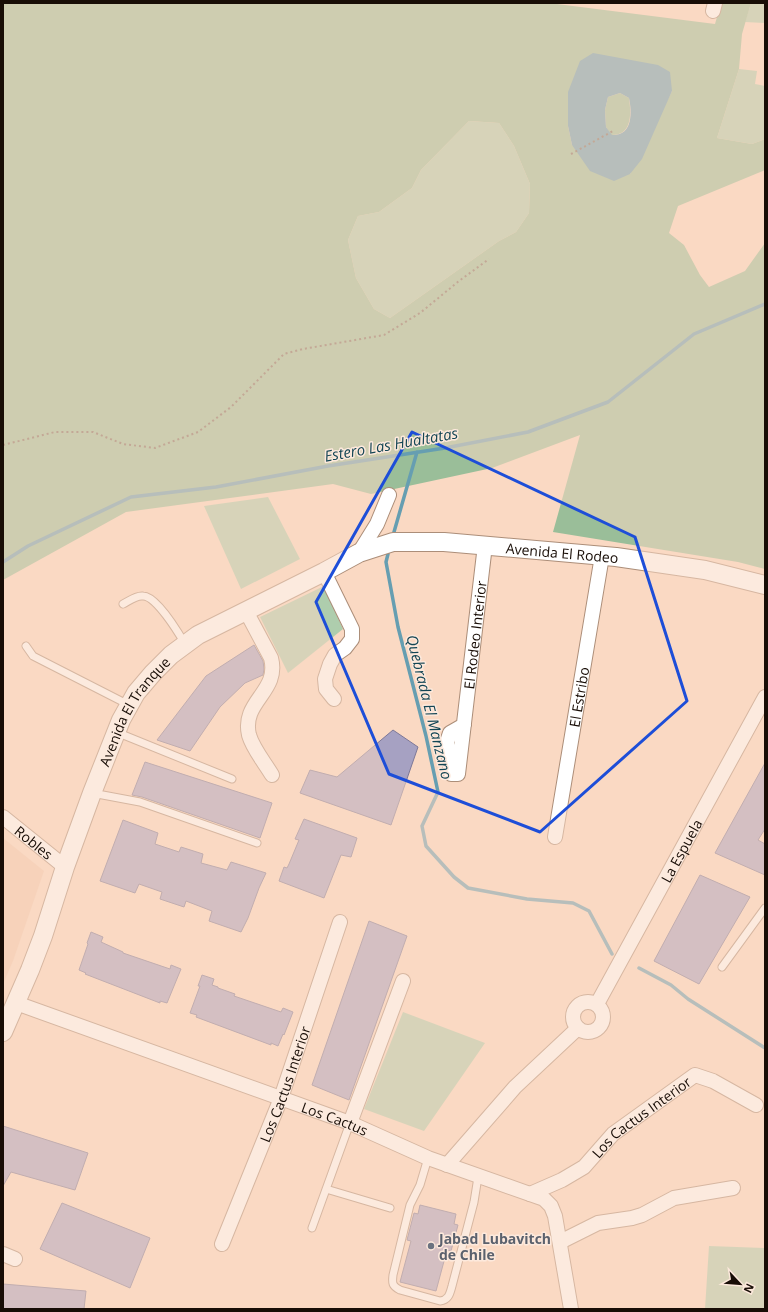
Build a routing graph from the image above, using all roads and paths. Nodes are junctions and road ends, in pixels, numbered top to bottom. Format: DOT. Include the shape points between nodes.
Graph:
graph roads {
  1 [pos="613,131"];
  2 [pos="571,154"];
  3 [pos="489,259"];
  4 [pos="3,445"];
  5 [pos="389,495"];
  6 [pos="485,545"];
  7 [pos="359,553"];
  8 [pos="602,556"];
  9 [pos="324,572"];
  10 [pos="765,585"];
  11 [pos="123,604"];
  12 [pos="246,611"];
  13 [pos="185,644"];
  14 [pos="26,646"];
  15 [pos="765,697"];
  16 [pos="334,699"];
  17 [pos="129,705"];
  18 [pos="464,725"];
  19 [pos="115,732"];
  20 [pos="272,775"];
  21 [pos="232,779"];
  22 [pos="92,792"];
  23 [pos="3,816"];
  24 [pos="555,837"];
  25 [pos="257,843"];
  26 [pos="65,867"];
  27 [pos="765,908"];
  28 [pos="340,922"];
  29 [pos="722,967"];
  30 [pos="403,980"];
  31 [pos="597,1004"];
  32 [pos="8,1017"];
  33 [pos="578,1028"];
  34 [pos="281,1098"];
  35 [pos="756,1105"];
  36 [pos="350,1123"];
  37 [pos="428,1158"];
  38 [pos="447,1164"];
  39 [pos="478,1177"];
  40 [pos="733,1188"];
  41 [pos="326,1189"];
  42 [pos="530,1194"];
  43 [pos="390,1208"];
  44 [pos="312,1228"];
  45 [pos="560,1242"];
  46 [pos="222,1244"];
  47 [pos="571,1309"];
  1 -- 2 [label="path"];
  3 -- 4 [label="path" via="420,313 384,335 303,348 284,354 231,407 198,432 155,448 123,444 93,432 56,432"];
  5 -- 7 [label="street, Avenida El Tranque" via="377,524"];
  6 -- 7 [label="street, Avenida El Rodeo" via="393,542"];
  6 -- 8 [label="street, Avenida El Rodeo"];
  6 -- 18 [label="street, El Rodeo Interior"];
  7 -- 9 [label="street, Avenida El Tranque"];
  8 -- 10 [label="street, Avenida El Rodeo" via="705,570"];
  8 -- 24 [label="street, El Estribo"];
  9 -- 12 [label="street, Avenida El Tranque"];
  9 -- 16 [label="street" via="352,629 352,639 335,655 325,679 326,689"];
  11 -- 13 [label="lane" via="142,595 148,597 170,619"];
  12 -- 13 [label="street, Avenida El Tranque"];
  12 -- 20 [label="street" via="272,664 270,683 254,705 248,727 251,741"];
  13 -- 17 [label="street, Avenida El Tranque" via="156,669"];
  14 -- 17 [label="lane" via="33,656"];
  15 -- 31 [label="street, La Espuela"];
  17 -- 19 [label="street, Avenida El Tranque"];
  19 -- 21 [label="lane"];
  19 -- 22 [label="street, Avenida El Tranque"];
  22 -- 25 [label="lane" via="140,802"];
  22 -- 26 [label="street, Avenida El Tranque"];
  23 -- 26 [label="street, Robles"];
  26 -- 32 [label="street, Avenida El Tranque" via="43,936"];
  27 -- 29 [label="lane"];
  28 -- 34 [label="street, Los Cactus Interior"];
  30 -- 36 [label="street"];
  31 -- 33 [label="street" via="586,1002 577,1007 573,1017"];
  31 -- 33 [label="street" via="603,1013 599,1027 590,1032"];
  32 -- 34 [label="street, Los Cactus"];
  33 -- 38 [label="street" via="515,1087"];
  34 -- 36 [label="street, Los Cactus"];
  34 -- 46 [label="street, Los Cactus Interior"];
  35 -- 42 [label="street, Los Cactus Interior" via="713,1081 695,1075 613,1134 584,1167"];
  36 -- 37 [label="street, Los Cactus"];
  36 -- 41 [label="lane"];
  37 -- 38 [label="street, Los Cactus"];
  37 -- 39 [label="lane" via="420,1185 410,1205 393,1275 393,1285 400,1290 440,1300 447,1298 474,1202"];
  38 -- 39 [label="street, Los Cactus"];
  39 -- 42 [label="street, Los Cactus"];
  40 -- 45 [label="street" via="674,1198 642,1215 598,1223"];
  41 -- 43 [label="lane"];
  41 -- 44 [label="lane"];
  42 -- 45 [label="street, Los Cactus" via="544,1199 551,1206"];
  45 -- 47 [label="street, Los Cactus"];
}
